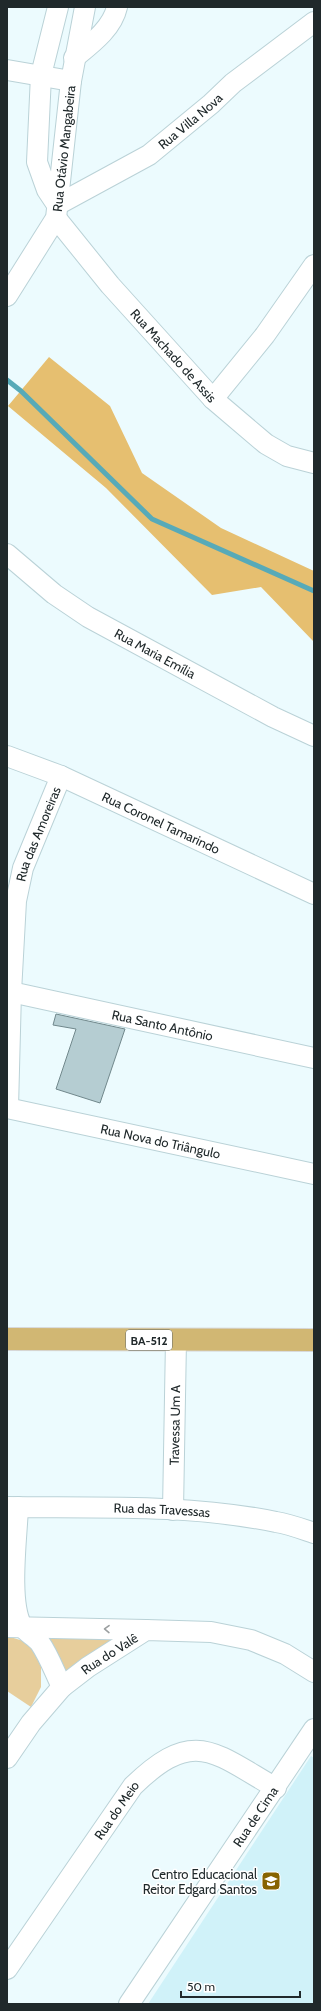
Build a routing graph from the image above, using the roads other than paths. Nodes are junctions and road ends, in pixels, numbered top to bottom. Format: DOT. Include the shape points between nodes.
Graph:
graph roads {
  1 [pos="58,7"];
  2 [pos="86,7"];
  3 [pos="117,7"];
  4 [pos="309,17"];
  5 [pos="74,58"];
  6 [pos="7,70"];
  7 [pos="41,76"];
  8 [pos="71,80"];
  9 [pos="56,211"];
  10 [pos="314,265"];
  11 [pos="7,296"];
  12 [pos="213,399"];
  13 [pos="314,463"];
  14 [pos="7,554"];
  15 [pos="314,736"];
  16 [pos="7,756"];
  17 [pos="61,776"];
  18 [pos="314,894"];
  19 [pos="11,992"];
  20 [pos="314,1058"];
  21 [pos="8,1108"];
  22 [pos="314,1174"];
  23 [pos="7,1339"];
  24 [pos="176,1340"];
  25 [pos="314,1340"];
  26 [pos="12,1507"];
  27 [pos="174,1510"];
  28 [pos="314,1533"];
  29 [pos="15,1627"];
  30 [pos="146,1630"];
  31 [pos="314,1672"];
  32 [pos="62,1687"];
  33 [pos="314,1729"];
  34 [pos="7,1758"];
  35 [pos="276,1788"];
  36 [pos="7,1969"];
  37 [pos="129,2004"];
  1 -- 7 [label="street, Rua Machado de Assis"];
  2 -- 5 [label="street, Rua Otávio Mangabeira"];
  3 -- 5 [label="street" via="114,19"];
  4 -- 9 [label="street, Rua Villa Nova" via="149,155"];
  5 -- 8 [label="street, Rua Otávio Mangabeira"];
  6 -- 7 [label="street"];
  7 -- 8 [label="street"];
  7 -- 9 [label="street, Rua Machado de Assis" via="37,162"];
  8 -- 9 [label="street, Rua Otávio Mangabeira"];
  9 -- 11 [label="street, Rua Otávio Mangabeira"];
  9 -- 12 [label="street, Rua Machado de Assis" via="110,285"];
  10 -- 12 [label="street" via="265,335"];
  12 -- 13 [label="street, Rua Machado de Assis" via="266,444 286,456"];
  14 -- 15 [label="street, Rua Maria Emília" via="54,594 88,617"];
  16 -- 17 [label="street, Rua Coronel Tamarindo"];
  17 -- 18 [label="street, Rua Coronel Tamarindo"];
  17 -- 19 [label="street, Rua das Amoreiras" via="23,868 16,901"];
  19 -- 20 [label="street, Rua Santo Antônio"];
  19 -- 21 [label="street, Rua das Amoreiras"];
  21 -- 22 [label="street, Rua Nova do Triângulo"];
  23 -- 24 [label="main road, BA-512"];
  24 -- 25 [label="main road, BA-512"];
  24 -- 27 [label="street, Travessa Um A"];
  26 -- 27 [label="street, Rua das Travessas"];
  26 -- 29 [label="street"];
  27 -- 28 [label="street, Rua das Travessas" via="251,1517"];
  30 -- 29 [label="street, one-way"];
  29 -- 32 [label="street" via="42,1644"];
  30 -- 31 [label="street, Rua do Valê" via="210,1632 251,1640 285,1654"];
  30 -- 32 [label="street, Rua do Valê"];
  32 -- 34 [label="street, Rua do Valê" via="31,1723"];
  33 -- 35 [label="street, Rua de Cima"];
  35 -- 36 [label="street, Rua do Meio" via="216,1753 198,1749 186,1750 151,1768 133,1786"];
  35 -- 37 [label="street, Rua de Cima"];
}
